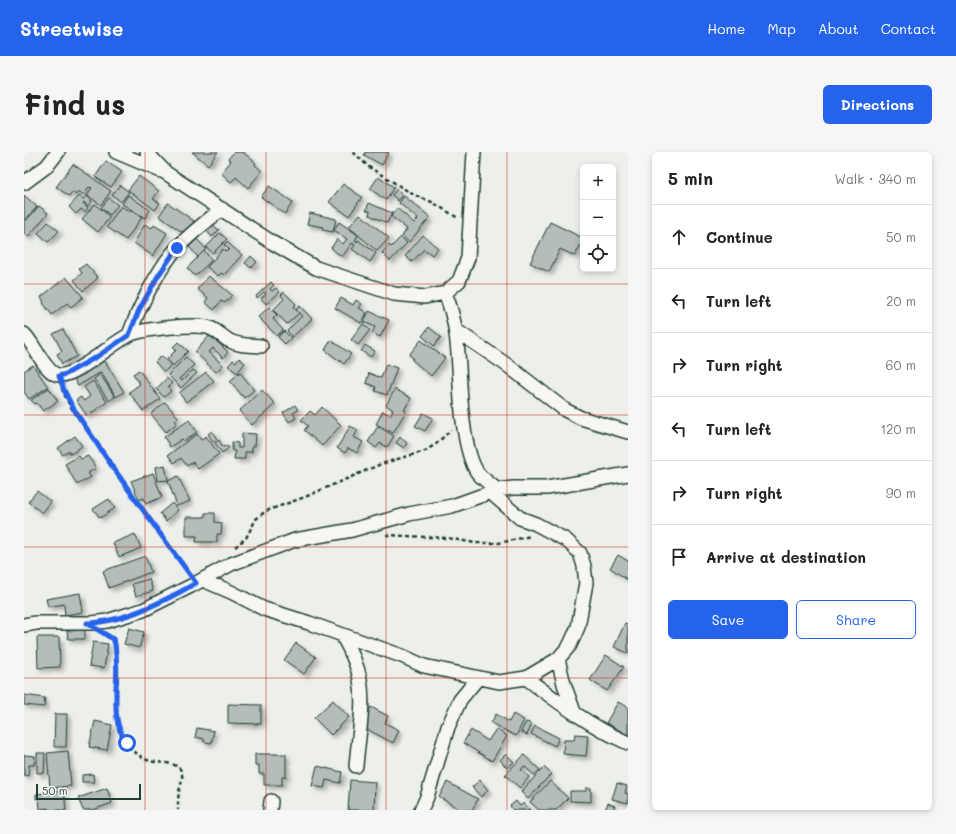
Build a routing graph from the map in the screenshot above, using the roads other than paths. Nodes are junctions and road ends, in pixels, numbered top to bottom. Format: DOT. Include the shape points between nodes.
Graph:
graph roads {
  1 [pos="58,152"];
  2 [pos="116,152"];
  3 [pos="147,152"];
  4 [pos="474,152"];
  5 [pos="166,173"];
  6 [pos="24,183"];
  7 [pos="222,209"];
  8 [pos="445,293"];
  9 [pos="457,331"];
  10 [pos="24,334"];
  11 [pos="129,335"];
  12 [pos="261,346"];
  13 [pos="628,432"];
  14 [pos="628,474"];
  15 [pos="493,491"];
  16 [pos="199,582"];
  17 [pos="24,625"];
  18 [pos="342,635"];
  19 [pos="558,659"];
  20 [pos="478,678"];
  21 [pos="526,678"];
  22 [pos="574,712"];
  23 [pos="628,743"];
  24 [pos="356,766"];
  25 [pos="421,810"];
  1 -- 6 [label="street" via="47,166"];
  2 -- 5 [label="street"];
  3 -- 5 [label="street"];
  4 -- 8 [label="street" via="468,258 459,281"];
  5 -- 7 [label="street"];
  7 -- 8 [label="street" via="316,268 394,294 425,296"];
  7 -- 11 [label="street" via="177,248 139,310"];
  8 -- 9 [label="street" via="452,308"];
  9 -- 13 [label="street" via="507,365 565,410 581,418"];
  9 -- 15 [label="street" via="462,414 468,447 477,473"];
  10 -- 11 [label="street" via="52,373 59,376 98,356"];
  11 -- 12 [label="street" via="176,327 203,326 213,329 232,342"];
  14 -- 15 [label="street" via="547,488"];
  15 -- 16 [label="street" via="452,506 409,514 352,530 294,540 231,564"];
  15 -- 19 [label="street" via="520,518 566,540 580,554 586,584 578,627 570,645"];
  16 -- 17 [label="street" via="143,610 107,621"];
  16 -- 18 [label="street" via="231,592 264,609"];
  18 -- 20 [label="street" via="424,666"];
  18 -- 24 [label="street" via="355,660 360,679 361,706"];
  19 -- 21 [label="street"];
  19 -- 22 [label="street"];
  20 -- 21 [label="street" via="499,682"];
  20 -- 25 [label="street" via="460,700 448,727"];
  21 -- 22 [label="street"];
  22 -- 23 [label="street"];
}
